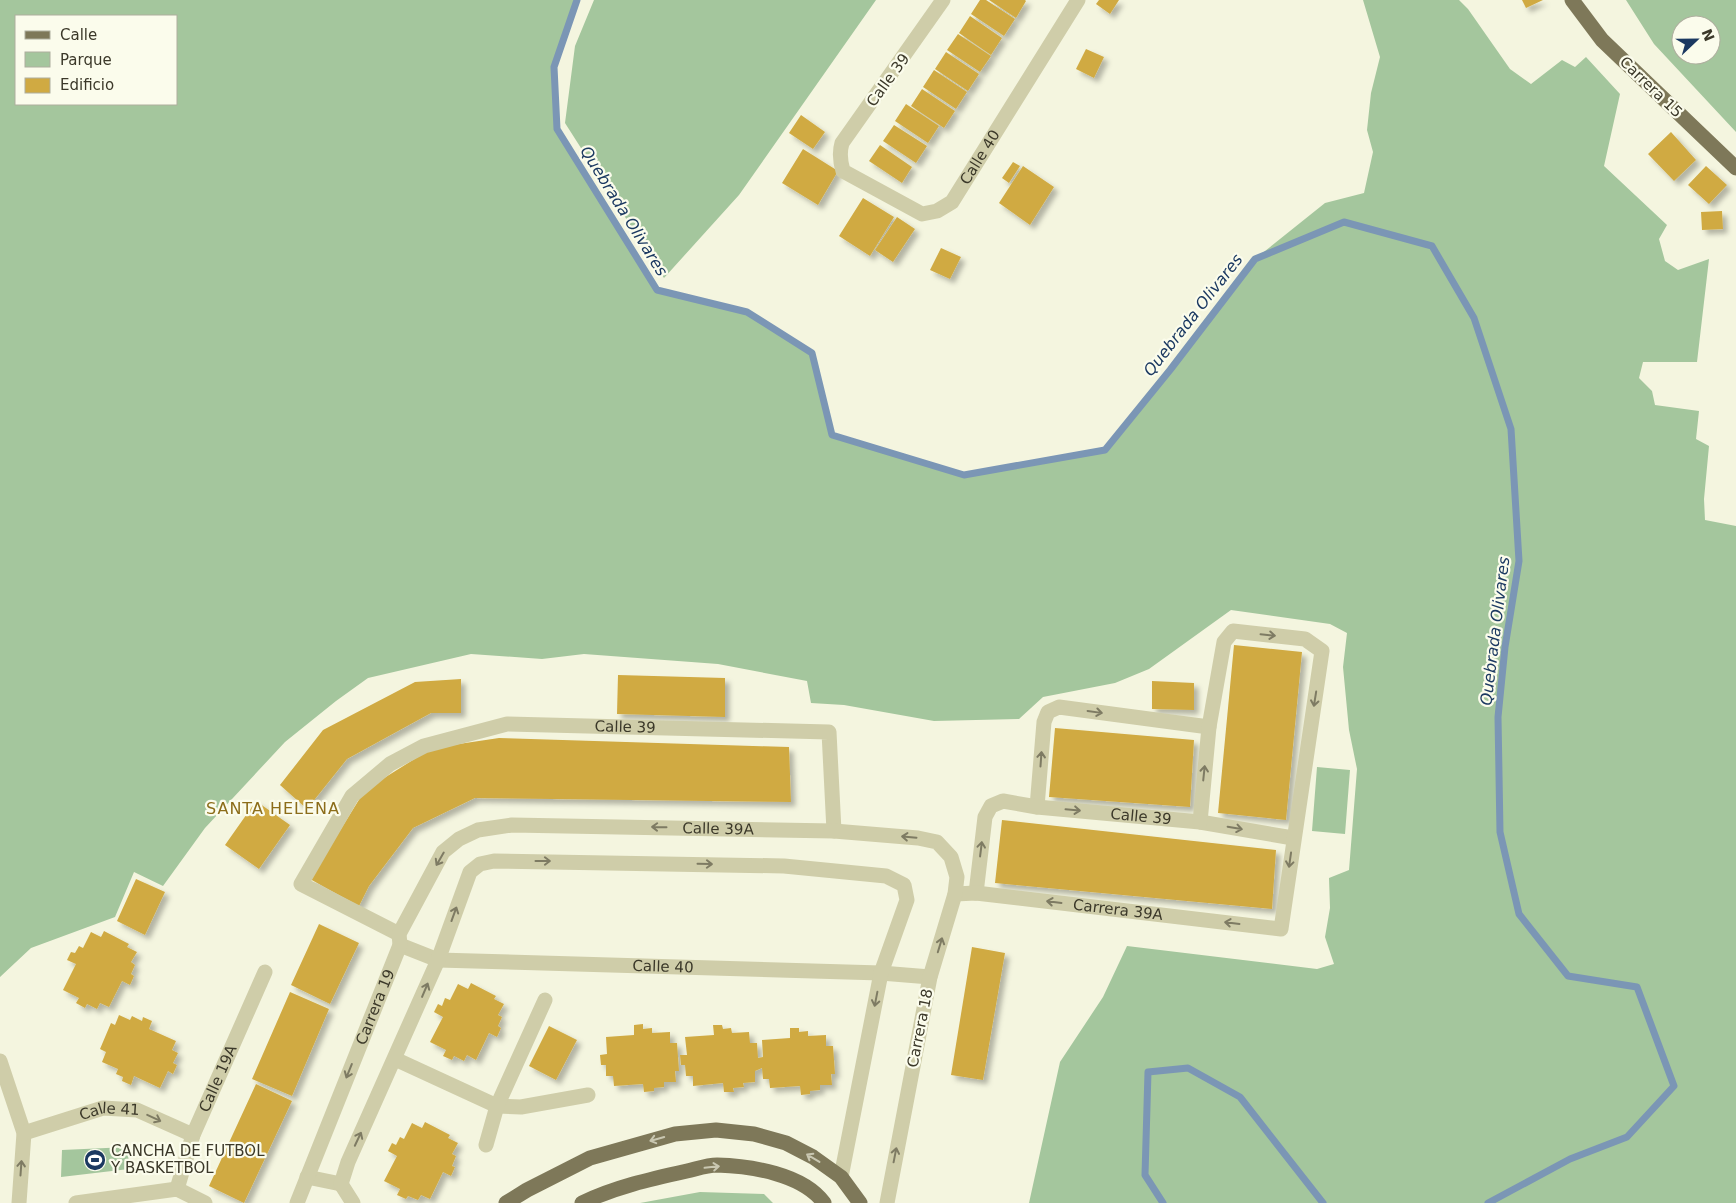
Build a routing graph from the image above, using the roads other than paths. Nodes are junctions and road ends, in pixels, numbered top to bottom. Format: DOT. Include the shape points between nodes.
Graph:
graph roads {
  1 [pos="942,0"];
  2 [pos="1078,0"];
  3 [pos="1572,0"];
  4 [pos="840,162"];
  5 [pos="1736,168"];
  6 [pos="1209,727"];
  7 [pos="1037,807"];
  8 [pos="1200,822"];
  9 [pos="478,830"];
  10 [pos="834,831"];
  11 [pos="1293,838"];
  12 [pos="951,857"];
  13 [pos="301,884"];
  14 [pos="976,893"];
  15 [pos="955,894"];
  16 [pos="399,939"];
  17 [pos="438,960"];
  18 [pos="265,972"];
  19 [pos="881,973"];
  20 [pos="930,977"];
  21 [pos="545,1000"];
  22 [pos="395,1059"];
  23 [pos="0,1061"];
  24 [pos="588,1095"];
  25 [pos="497,1106"];
  26 [pos="24,1133"];
  27 [pos="193,1135"];
  28 [pos="486,1145"];
  29 [pos="306,1177"];
  30 [pos="841,1177"];
  31 [pos="341,1184"];
  32 [pos="177,1189"];
  33 [pos="19,1203"];
  34 [pos="76,1203"];
  35 [pos="205,1203"];
  36 [pos="297,1203"];
  37 [pos="353,1203"];
  38 [pos="506,1203"];
  39 [pos="582,1203"];
  40 [pos="824,1203"];
  41 [pos="860,1203"];
  42 [pos="887,1203"];
  1 -- 4 [label="street, Calle 39" via="842,142"];
  2 -- 4 [label="street, Calle 40" via="970,174 945,208 922,214 843,171"];
  3 -- 5 [label="main road, Carrera 15" via="1602,40"];
  7 -- 6 [label="street, one-way" via="1044,722 1048,712 1059,707"];
  8 -- 6 [label="street, one-way"];
  6 -- 11 [label="street, one-way" via="1224,642 1232,631 1305,639 1322,651"];
  7 -- 8 [label="street, Calle 39, one-way"];
  14 -- 7 [label="street, Calle 39, one-way" via="985,817 991,806 1004,801"];
  8 -- 11 [label="street, Calle 39, one-way"];
  10 -- 9 [label="street, Calle 39A, one-way" via="512,825"];
  9 -- 16 [label="street, Carrera 19, one-way" via="443,852"];
  12 -- 10 [label="street, Calle 39A, one-way" via="931,840"];
  10 -- 13 [label="street, Calle 39" via="829,732 507,724 424,746 390,764 352,796"];
  11 -- 14 [label="street, Carrera 39A, one-way" via="1281,929"];
  12 -- 15 [label="street, Carrera 18" via="957,877"];
  13 -- 16 [label="street, Calle 40"];
  14 -- 15 [label="street, Carrera 39A"];
  20 -- 15 [label="street, Carrera 18, one-way"];
  16 -- 17 [label="street, Calle 40"];
  16 -- 29 [label="street, Carrera 19, one-way"];
  17 -- 19 [label="street, Calle 40"];
  17 -- 19 [label="street, one-way" via="470,872 480,864 494,861 784,866 886,876 904,886 907,900"];
  22 -- 17 [label="street, one-way"];
  18 -- 27 [label="street, Calle 19A"];
  19 -- 20 [label="street, Calle 40"];
  19 -- 30 [label="street, one-way"];
  42 -- 20 [label="street, Carrera 18, one-way"];
  21 -- 25 [label="street"];
  22 -- 25 [label="street"];
  31 -- 22 [label="street, one-way"];
  23 -- 26 [label="street"];
  24 -- 25 [label="street" via="521,1106"];
  25 -- 28 [label="street"];
  26 -- 27 [label="street, Calle 41, one-way" via="103,1108 137,1110"];
  33 -- 26 [label="street, one-way"];
  27 -- 32 [label="street, Calle 19A"];
  29 -- 31 [label="street"];
  29 -- 36 [label="street, Carrera 19"];
  30 -- 38 [label="main road, one-way" via="814,1157 786,1143 754,1134 716,1130 675,1134 590,1158"];
  30 -- 41 [label="main road"];
  31 -- 37 [label="street"];
  32 -- 34 [label="street"];
  32 -- 35 [label="street"];
  39 -- 40 [label="main road, one-way" via="601,1193 653,1178 715,1165 791,1178 816,1191"];
}
